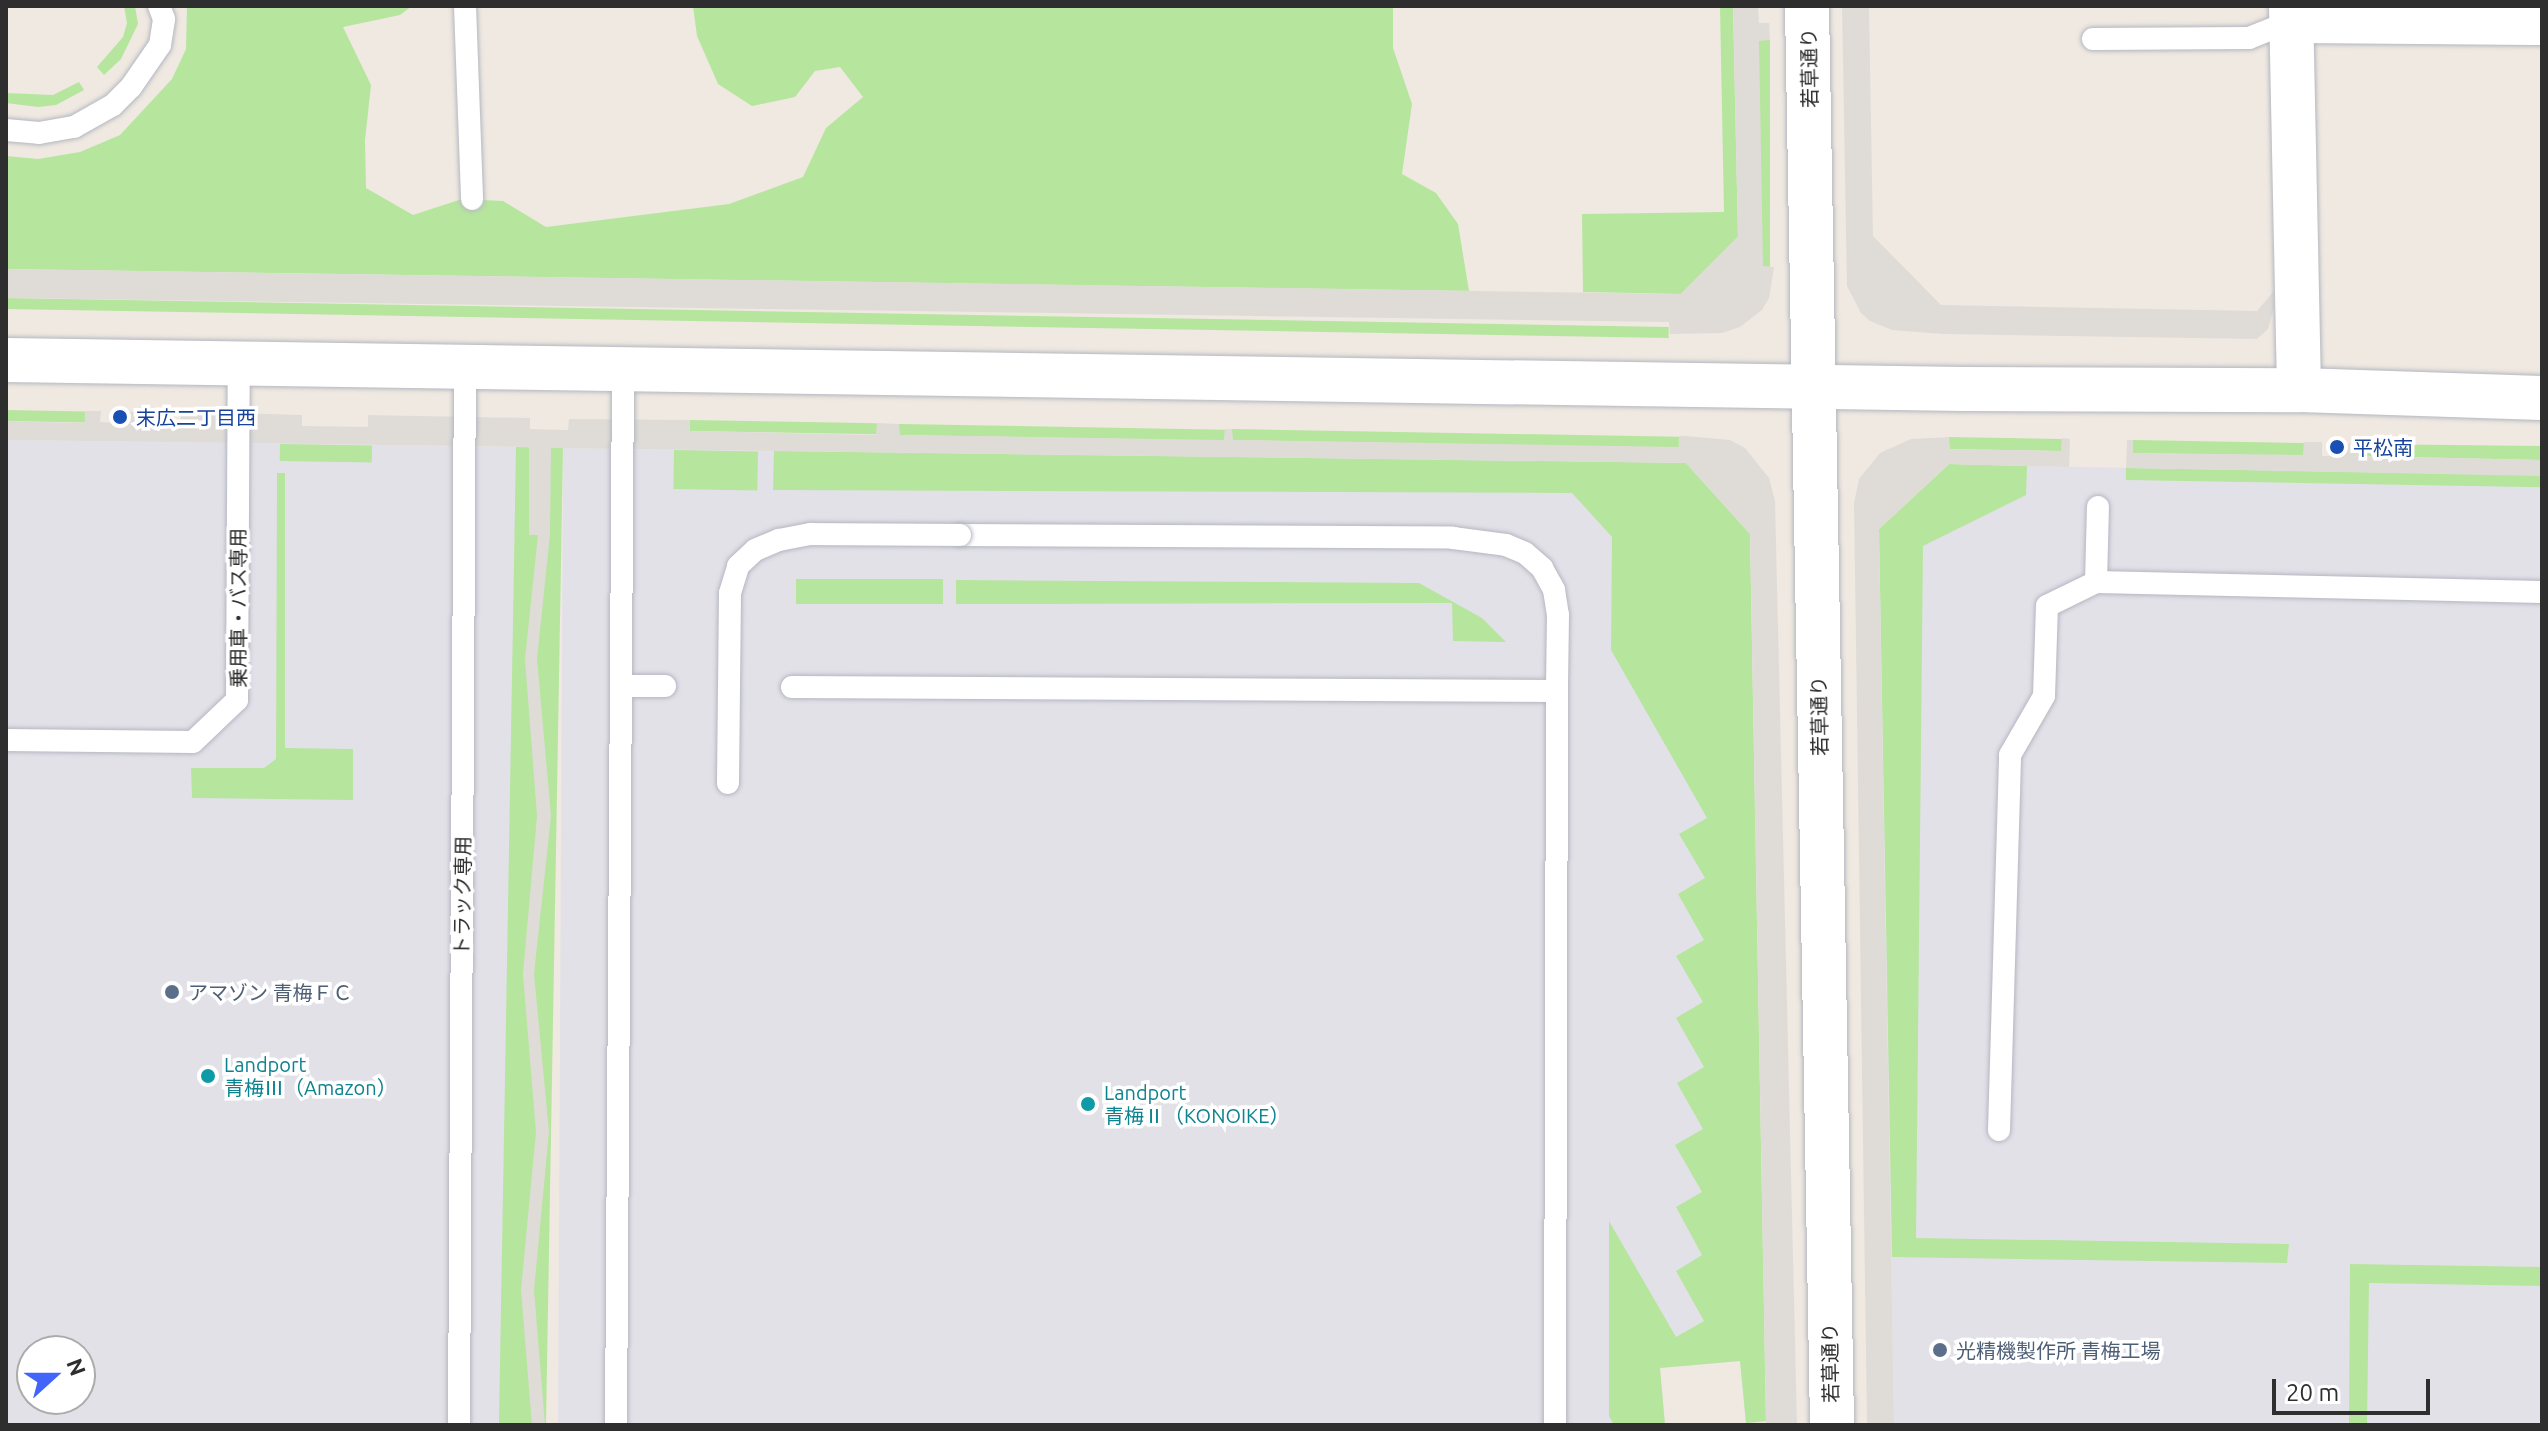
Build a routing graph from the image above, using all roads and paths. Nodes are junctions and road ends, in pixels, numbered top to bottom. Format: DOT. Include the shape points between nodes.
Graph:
graph roads {
  1 [pos="159,6"];
  2 [pos="465,6"];
  3 [pos="1807,6"];
  4 [pos="2292,14"];
  5 [pos="2542,23"];
  6 [pos="2093,39"];
  7 [pos="6,130"];
  8 [pos="472,199"];
  9 [pos="6,360"];
  10 [pos="239,364"];
  11 [pos="465,367"];
  12 [pos="623,369"];
  13 [pos="1813,387"];
  14 [pos="2299,390"];
  15 [pos="2542,398"];
  16 [pos="2098,507"];
  17 [pos="2096,582"];
  18 [pos="2542,592"];
  19 [pos="621,686"];
  20 [pos="665,686"];
  21 [pos="792,687"];
  22 [pos="1557,691"];
  23 [pos="6,740"];
  24 [pos="728,783"];
  25 [pos="1999,1130"];
  26 [pos="459,1425"];
  27 [pos="616,1425"];
  28 [pos="1555,1425"];
  29 [pos="1832,1425"];
  1 -- 7 [label="lane" via="164,19 160,45 113,105 74,127 39,133"];
  2 -- 8 [label="lane"];
  3 -- 13 [label="street, 若草通り"];
  4 -- 5 [label="street"];
  4 -- 6 [label="lane" via="2249,38"];
  4 -- 14 [label="street"];
  9 -- 10 [label="street"];
  10 -- 11 [label="street"];
  10 -- 23 [label="lane, 乗用車・バス専用" via="237,700 193,742"];
  11 -- 12 [label="street"];
  11 -- 26 [label="lane, トラック専用"];
  12 -- 13 [label="street"];
  12 -- 19 [label="lane"];
  13 -- 14 [label="street"];
  13 -- 29 [label="street, 若草通り"];
  14 -- 15 [label="street"];
  16 -- 17 [label="lane"];
  17 -- 18 [label="lane"];
  17 -- 25 [label="lane" via="2047,606 2044,696 2010,755"];
  19 -- 20 [label="lane"];
  19 -- 27 [label="lane"];
  21 -- 22 [label="lane"];
  22 -- 24 [label="lane, bridge" via="1554,590 1542,568 1525,553 1485,540 811,534 755,550 738,566 730,593"];
  22 -- 28 [label="lane"];
}
